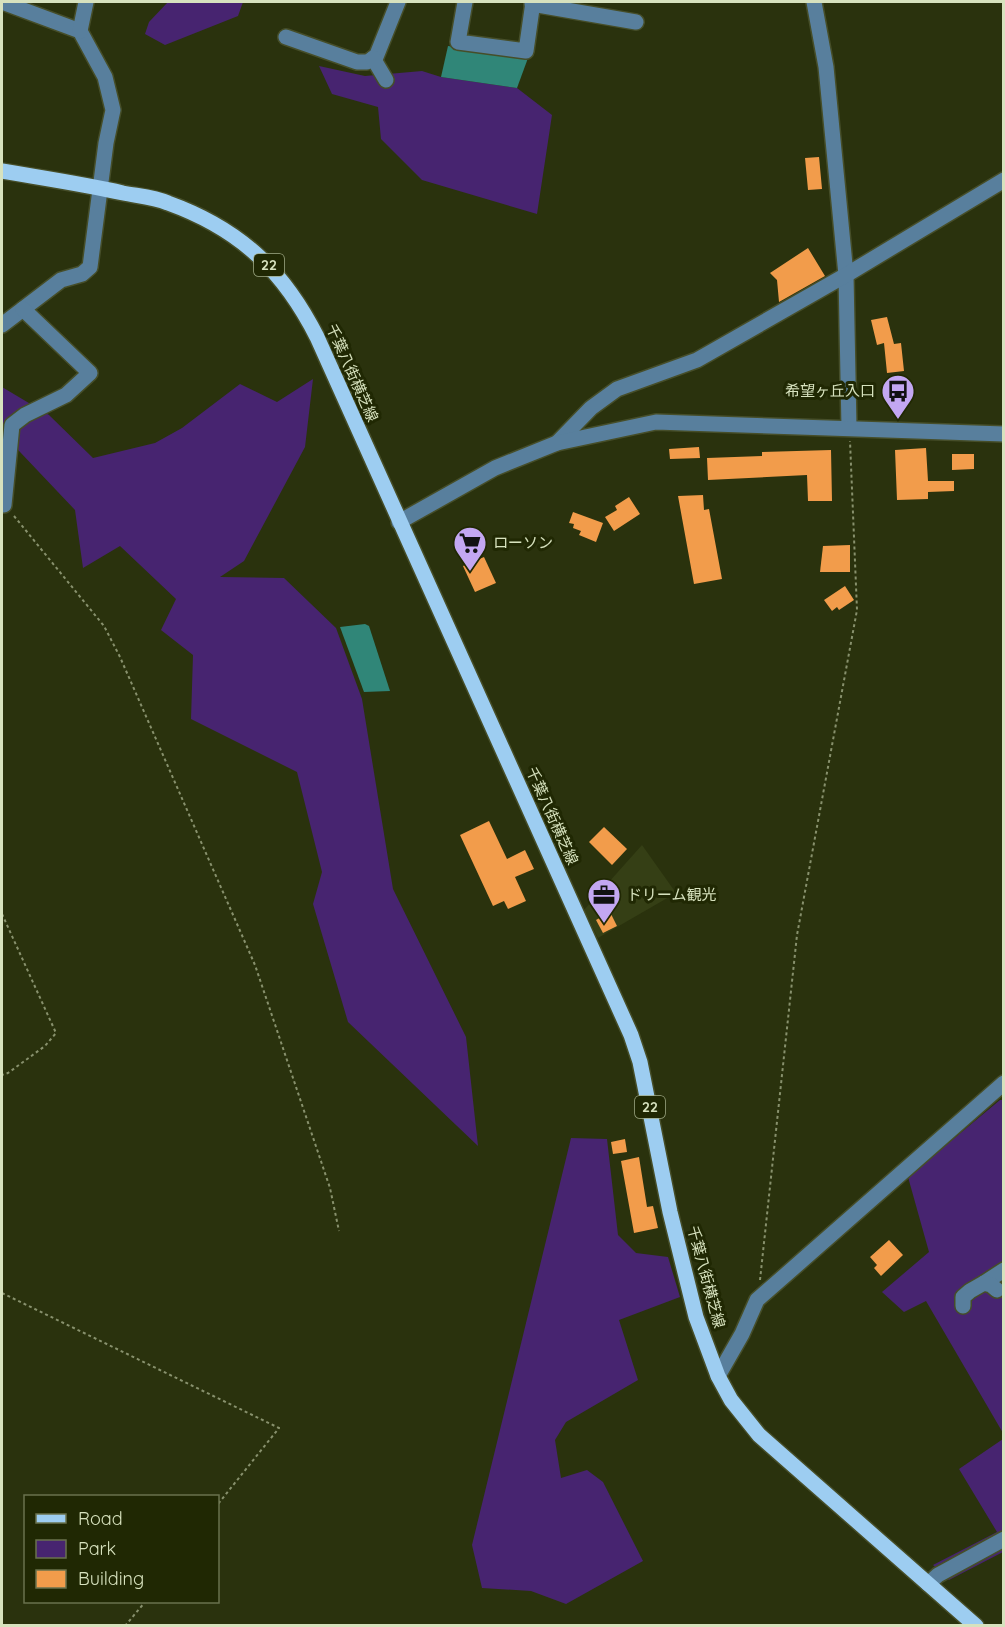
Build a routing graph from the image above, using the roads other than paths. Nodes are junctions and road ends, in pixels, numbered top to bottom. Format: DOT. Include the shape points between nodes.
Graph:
graph roads {
  1 [pos="2,2"];
  2 [pos="86,2"];
  3 [pos="398,2"];
  4 [pos="465,2"];
  5 [pos="814,2"];
  6 [pos="532,3"];
  7 [pos="636,22"];
  8 [pos="80,31"];
  9 [pos="286,37"];
  10 [pos="373,58"];
  11 [pos="386,80"];
  12 [pos="2,171"];
  13 [pos="1004,180"];
  14 [pos="100,188"];
  15 [pos="846,275"];
  16 [pos="23,309"];
  17 [pos="2,325"];
  18 [pos="849,428"];
  19 [pos="1004,434"];
  20 [pos="557,443"];
  21 [pos="4,505"];
  22 [pos="399,522"];
  23 [pos="1004,1083"];
  24 [pos="1004,1270"];
  25 [pos="963,1305"];
  26 [pos="718,1376"];
  27 [pos="1004,1539"];
  28 [pos="928,1584"];
  29 [pos="976,1626"];
  1 -- 8 [label="street"];
  2 -- 8 [label="street"];
  3 -- 10 [label="street"];
  4 -- 6 [label="street" via="458,42 526,51"];
  5 -- 15 [label="street" via="826,67"];
  6 -- 7 [label="street"];
  8 -- 14 [label="street" via="105,78 113,110"];
  9 -- 10 [label="street" via="357,62"];
  10 -- 11 [label="street"];
  12 -- 14 [label="main road, 千葉八街横芝線 / 22"];
  13 -- 15 [label="street"];
  14 -- 16 [label="street" via="90,267 82,274 61,280"];
  14 -- 22 [label="main road, 千葉八街横芝線 / 22" via="166,201 197,215 246,244 268,264 303,310"];
  15 -- 18 [label="street"];
  15 -- 20 [label="street" via="697,360 617,389 591,408"];
  16 -- 17 [label="street"];
  16 -- 21 [label="street" via="90,373 66,395 25,415 12,426"];
  18 -- 19 [label="street"];
  18 -- 20 [label="street" via="656,422"];
  20 -- 22 [label="street" via="495,468"];
  22 -- 26 [label="main road, 千葉八街横芝線 / 22" via="631,1035 687,1286"];
  23 -- 26 [label="street" via="757,1300"];
  24 -- 25 [label="street" via="991,1286 970,1291 963,1297"];
  26 -- 28 [label="main road, 千葉八街横芝線 / 22" via="730,1400 759,1435"];
  27 -- 28 [label="street"];
  28 -- 29 [label="main road, 千葉八街横芝線 / 22"];
}
